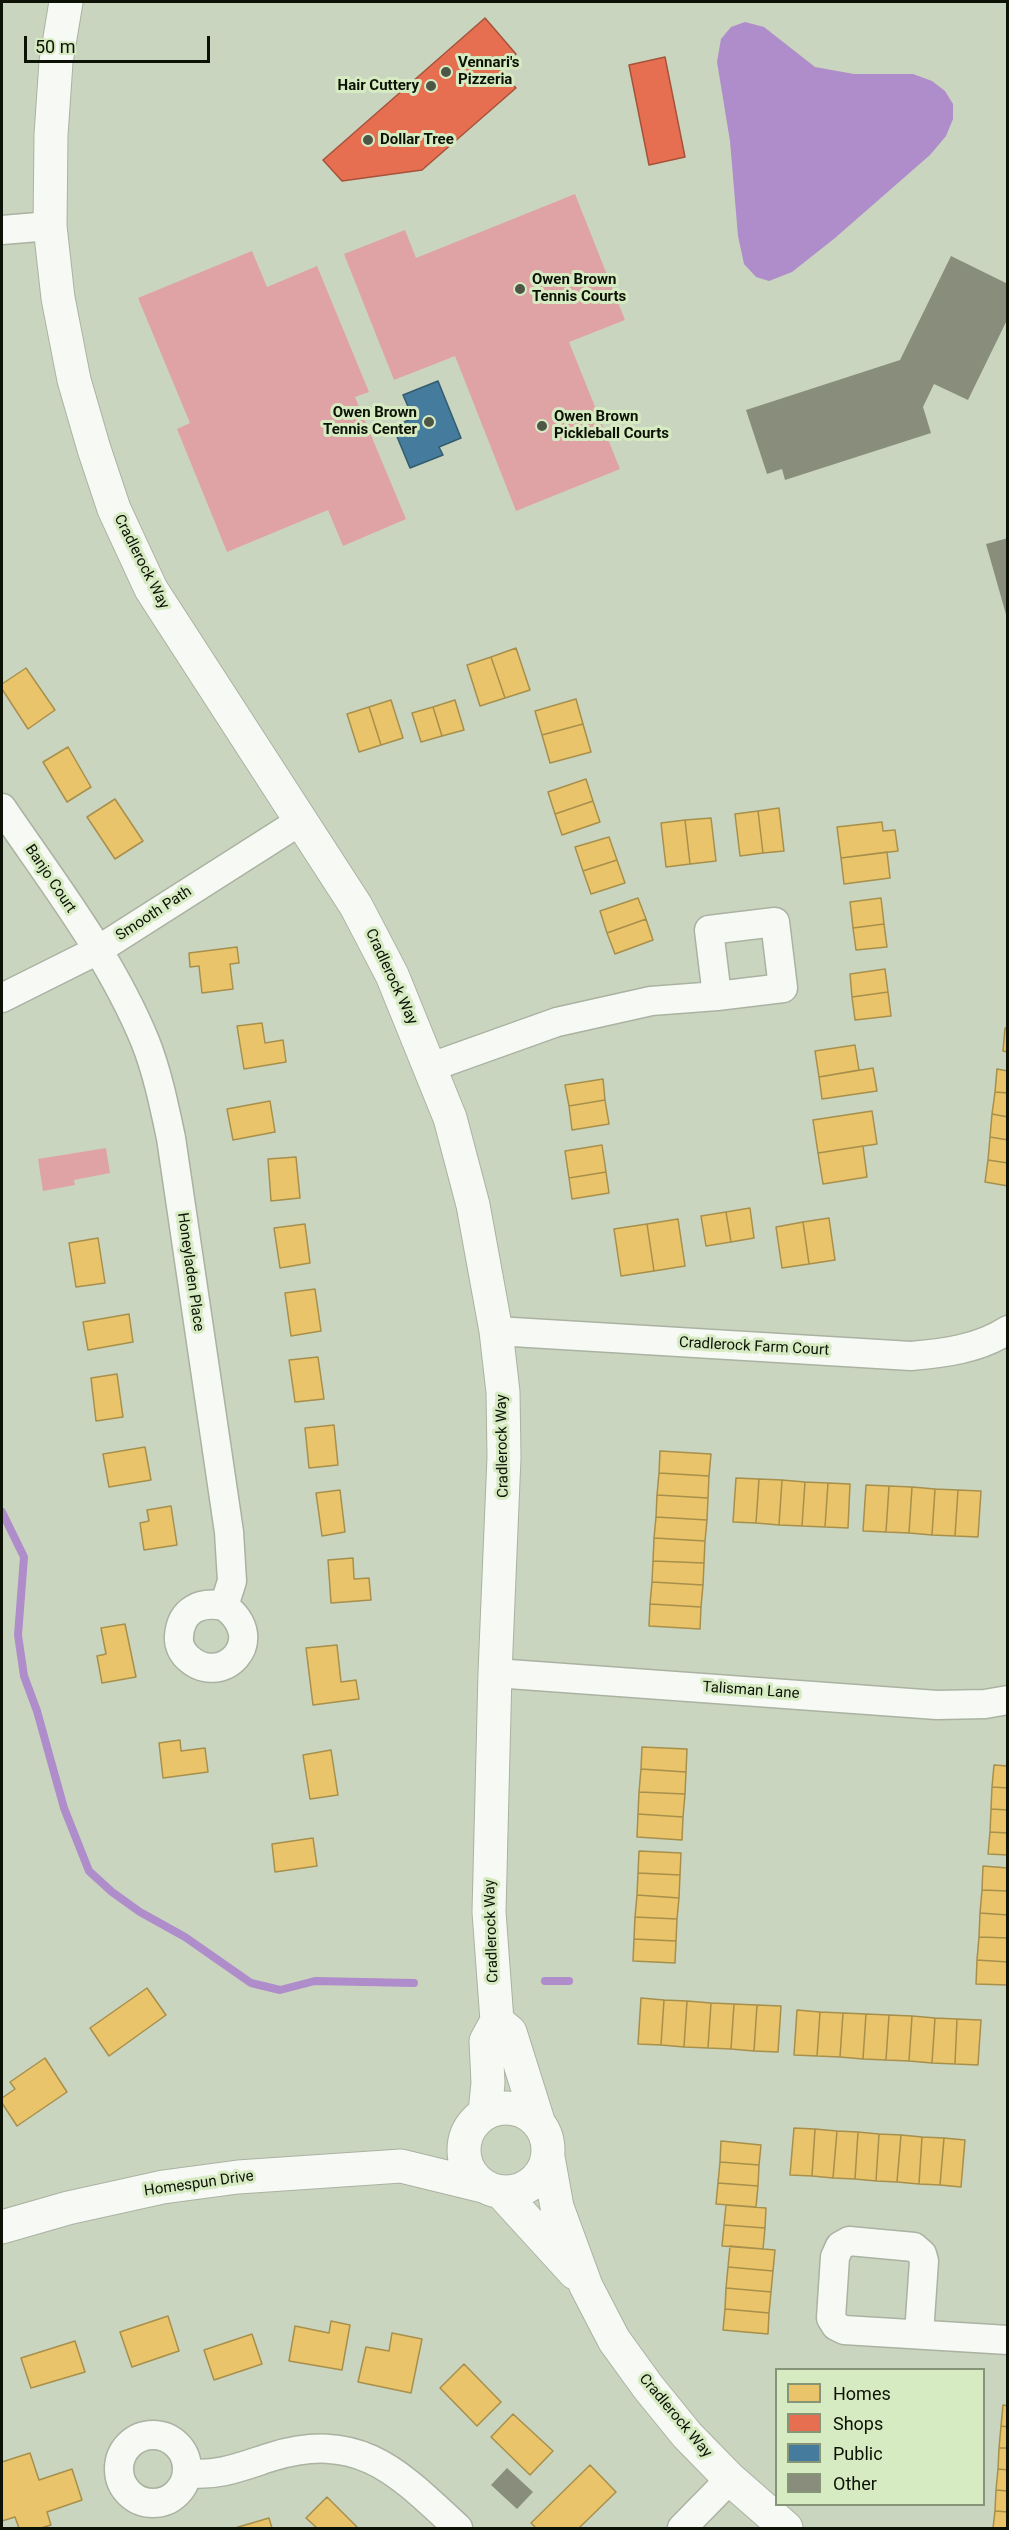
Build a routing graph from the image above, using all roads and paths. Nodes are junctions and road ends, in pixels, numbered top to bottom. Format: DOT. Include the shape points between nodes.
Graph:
graph roads {
  1 [pos="66,2"];
  2 [pos="50,226"];
  3 [pos="2,230"];
  4 [pos="2,808"];
  5 [pos="302,819"];
  6 [pos="99,950"];
  7 [pos="717,996"];
  8 [pos="2,998"];
  9 [pos="431,1067"];
  10 [pos="1008,1330"];
  11 [pos="495,1331"];
  12 [pos="224,1606"];
  13 [pos="495,1673"];
  14 [pos="1008,1700"];
  15 [pos="497,2021"];
  16 [pos="485,2112"];
  17 [pos="538,2121"];
  18 [pos="465,2139"];
  19 [pos="548,2157"];
  20 [pos="401,2166"];
  21 [pos="492,2189"];
  22 [pos="2,2227"];
  23 [pos="586,2286"];
  24 [pos="919,2334"];
  25 [pos="1008,2340"];
  26 [pos="187,2473"];
  27 [pos="730,2479"];
  28 [pos="458,2529"];
  29 [pos="682,2529"];
  30 [pos="786,2529"];
  1 -- 2 [label="street, Cradlerock Way" via="51,135"];
  2 -- 3 [label="street"];
  2 -- 5 [label="street, Cradlerock Way" via="58,298 74,380 114,509 152,589"];
  4 -- 6 [label="street, Banjo Court"];
  5 -- 6 [label="street, Smooth Path"];
  5 -- 9 [label="street, Cradlerock Way" via="361,915 392,975"];
  6 -- 8 [label="street, Smooth Path"];
  6 -- 12 [label="street, Honeyladen Place" via="145,1042 171,1138 232,1558 232,1581"];
  7 -- 9 [label="street" via="651,1000 557,1022"];
  9 -- 11 [label="street, Cradlerock Way" via="450,1118 473,1205"];
  10 -- 11 [label="street, Cradlerock Farm Court" via="975,1346 911,1356"];
  11 -- 13 [label="street, Cradlerock Way" via="503,1392 504,1457"];
  13 -- 14 [label="street, Talisman Lane" via="937,1705"];
  13 -- 15 [label="street, Cradlerock Way" via="489,1912"];
  15 -- 16 [label="street, Cradlerock Way" via="486,2041"];
  15 -- 17 [label="street" via="510,2032"];
  16 -- 17 [label="street" via="513,2108"];
  16 -- 18 [label="street" via="469,2128"];
  17 -- 19 [label="street" via="545,2132"];
  18 -- 20 [label="street, Homespun Drive"];
  18 -- 21 [label="street" via="466,2165 473,2177"];
  19 -- 21 [label="street" via="532,2184 517,2191"];
  19 -- 23 [label="street, Cradlerock Way" via="556,2207"];
  20 -- 21 [label="street, Homespun Drive"];
  20 -- 22 [label="street, Homespun Drive" via="238,2177 163,2187"];
  21 -- 23 [label="street, Cradlerock Way"];
  23 -- 27 [label="street, Cradlerock Way" via="614,2340 648,2387"];
  24 -- 25 [label="street"];
  26 -- 28 [label="street" via="204,2476 294,2450 342,2449 391,2470"];
  27 -- 29 [label="street"];
  27 -- 30 [label="street, Cradlerock Way"];
}
